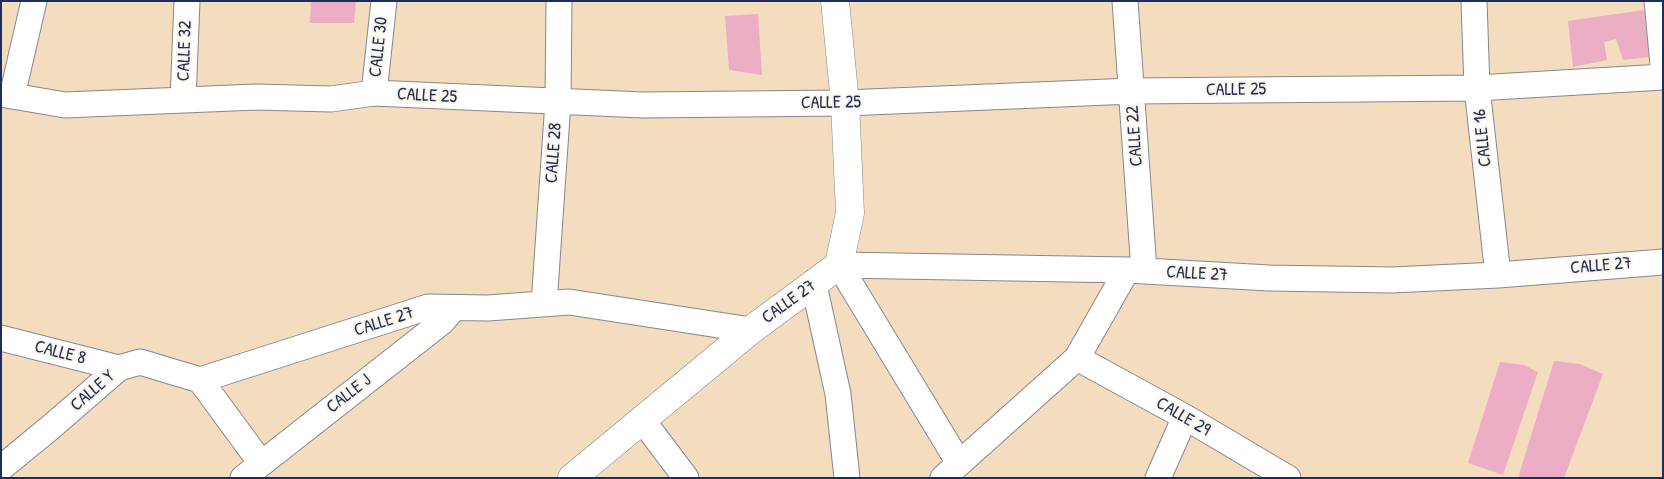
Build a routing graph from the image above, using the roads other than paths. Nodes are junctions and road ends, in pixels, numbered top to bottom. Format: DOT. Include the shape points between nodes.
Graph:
graph roads {
  1 [pos="34,1"];
  2 [pos="187,1"];
  3 [pos="384,1"];
  4 [pos="559,1"];
  5 [pos="835,1"];
  6 [pos="1126,1"];
  7 [pos="1474,1"];
  8 [pos="1657,1"];
  9 [pos="1663,66"];
  10 [pos="1663,77"];
  11 [pos="1477,88"];
  12 [pos="1132,91"];
  13 [pos="374,93"];
  14 [pos="7,95"];
  15 [pos="183,100"];
  16 [pos="558,102"];
  17 [pos="845,103"];
  18 [pos="1663,262"];
  19 [pos="839,265"];
  20 [pos="1136,270"];
  21 [pos="1498,275"];
  22 [pos="814,285"];
  23 [pos="544,304"];
  24 [pos="453,309"];
  25 [pos="751,330"];
  26 [pos="1,338"];
  27 [pos="1077,358"];
  28 [pos="119,368"];
  29 [pos="200,380"];
  30 [pos="1185,417"];
  31 [pos="642,421"];
  32 [pos="1,468"];
  33 [pos="252,470"];
  34 [pos="951,470"];
  35 [pos="572,478"];
  36 [pos="686,478"];
  37 [pos="847,478"];
  38 [pos="1158,478"];
  39 [pos="1288,478"];
  1 -- 14 [label="street"];
  2 -- 15 [label="street, CALLE 32"];
  3 -- 13 [label="street, CALLE 30"];
  4 -- 16 [label="street, CALLE 28"];
  5 -- 17 [label="street"];
  6 -- 12 [label="street, CALLE 22"];
  7 -- 11 [label="street, CALLE 16"];
  8 -- 9 [label="street"];
  10 -- 11 [label="street, CALLE 25"];
  11 -- 12 [label="street, CALLE 25"];
  11 -- 21 [label="street, CALLE 16"];
  12 -- 17 [label="street, CALLE 25"];
  12 -- 20 [label="street, CALLE 22"];
  13 -- 15 [label="street, CALLE 25" via="330,99 256,97"];
  13 -- 16 [label="street, CALLE 25"];
  14 -- 15 [label="street, CALLE 25" via="65,106"];
  16 -- 17 [label="street, CALLE 25" via="642,105"];
  16 -- 23 [label="street, CALLE 28"];
  17 -- 19 [label="street" via="850,213"];
  18 -- 21 [label="street, CALLE 27"];
  19 -- 20 [label="street, CALLE 27"];
  19 -- 22 [label="street, CALLE 27"];
  19 -- 34 [label="street"];
  20 -- 21 [label="street, CALLE 27" via="1269,278 1392,280"];
  20 -- 27 [label="street"];
  22 -- 25 [label="street, CALLE 27"];
  22 -- 37 [label="street" via="838,394"];
  23 -- 24 [label="street, CALLE 27"];
  23 -- 25 [label="street, CALLE 27" via="569,302"];
  24 -- 29 [label="street, CALLE 27" via="428,307"];
  24 -- 33 [label="street, CALLE J" via="442,322"];
  25 -- 31 [label="street, CALLE 27"];
  26 -- 28 [label="street, CALLE 8"];
  27 -- 30 [label="street, CALLE 29"];
  27 -- 34 [label="street"];
  28 -- 29 [label="street, CALLE Y" via="140,362"];
  28 -- 32 [label="street, CALLE Y"];
  29 -- 33 [label="street"];
  30 -- 38 [label="street"];
  30 -- 39 [label="street, CALLE 29"];
  31 -- 35 [label="street, CALLE 27"];
  31 -- 36 [label="street"];
}
